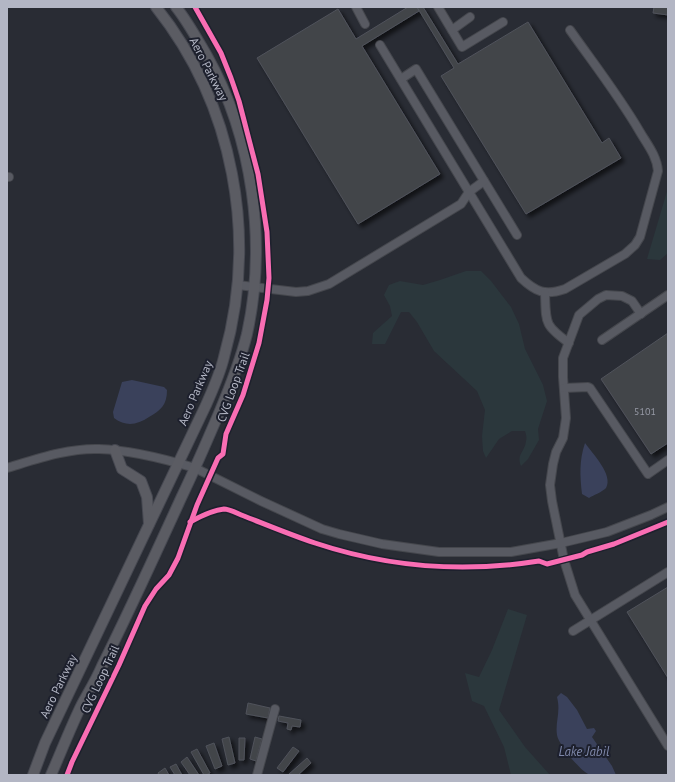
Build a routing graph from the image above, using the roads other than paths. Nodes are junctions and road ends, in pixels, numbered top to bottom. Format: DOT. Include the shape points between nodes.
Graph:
graph roads {
  1 [pos="156,7"];
  2 [pos="176,7"];
  3 [pos="356,7"];
  4 [pos="438,7"];
  5 [pos="470,17"];
  6 [pos="503,22"];
  7 [pos="366,24"];
  8 [pos="452,30"];
  9 [pos="570,30"];
  10 [pos="380,45"];
  11 [pos="401,80"];
  12 [pos="484,181"];
  13 [pos="469,192"];
  14 [pos="517,235"];
  15 [pos="238,285"];
  16 [pos="253,286"];
  17 [pos="545,293"];
  18 [pos="668,296"];
  19 [pos="640,314"];
  20 [pos="602,340"];
  21 [pos="569,343"];
  22 [pos="564,388"];
  23 [pos="115,450"];
  24 [pos="668,460"];
  25 [pos="178,463"];
  26 [pos="7,468"];
  27 [pos="195,468"];
  28 [pos="668,508"];
  29 [pos="149,526"];
  30 [pos="561,543"];
  31 [pos="668,572"];
  32 [pos="590,620"];
  33 [pos="573,631"];
  34 [pos="275,709"];
  35 [pos="668,746"];
  36 [pos="33,775"];
  37 [pos="51,775"];
  38 [pos="257,775"];
  1 -- 15 [label="main road, Aero Parkway" via="190,55 210,97 223,136 238,211"];
  2 -- 16 [label="main road, Aero Parkway" via="216,72 241,138 253,198"];
  3 -- 7 [label="street"];
  4 -- 8 [label="street"];
  5 -- 8 [label="street"];
  6 -- 8 [label="street" via="462,47"];
  9 -- 17 [label="street" via="623,104 653,153 658,171 640,237 635,246 565,289"];
  10 -- 11 [label="street"];
  11 -- 12 [label="street" via="416,69"];
  11 -- 13 [label="street"];
  12 -- 13 [label="street"];
  12 -- 14 [label="street"];
  13 -- 16 [label="street" via="461,204 329,284 296,292"];
  13 -- 17 [label="street" via="521,278 529,286"];
  15 -- 16 [label="street"];
  15 -- 25 [label="main road, Aero Parkway" via="230,336 218,376"];
  16 -- 27 [label="main road, Aero Parkway" via="246,335 235,374"];
  17 -- 21 [label="street" via="546,318 553,331"];
  18 -- 19 [label="street"];
  19 -- 20 [label="street"];
  19 -- 21 [label="street" via="632,301 622,296 606,295 579,315"];
  21 -- 22 [label="street" via="563,358"];
  22 -- 24 [label="street" via="590,388 648,474"];
  22 -- 30 [label="street" via="566,423 563,438 556,452 550,485"];
  23 -- 25 [label="street"];
  23 -- 26 [label="street" via="66,452"];
  23 -- 29 [label="main road" via="122,469 141,481 147,497"];
  25 -- 27 [label="street"];
  25 -- 29 [label="main road, Aero Parkway"];
  27 -- 30 [label="street" via="322,529 382,544 439,552 472,553 511,552"];
  27 -- 37 [label="main road, Aero Parkway"];
  28 -- 30 [label="street" via="607,532"];
  29 -- 36 [label="main road, Aero Parkway" via="45,743"];
  30 -- 32 [label="street" via="571,585"];
  31 -- 32 [label="street"];
  32 -- 33 [label="street"];
  32 -- 35 [label="street"];
  34 -- 38 [label="street"];
}
